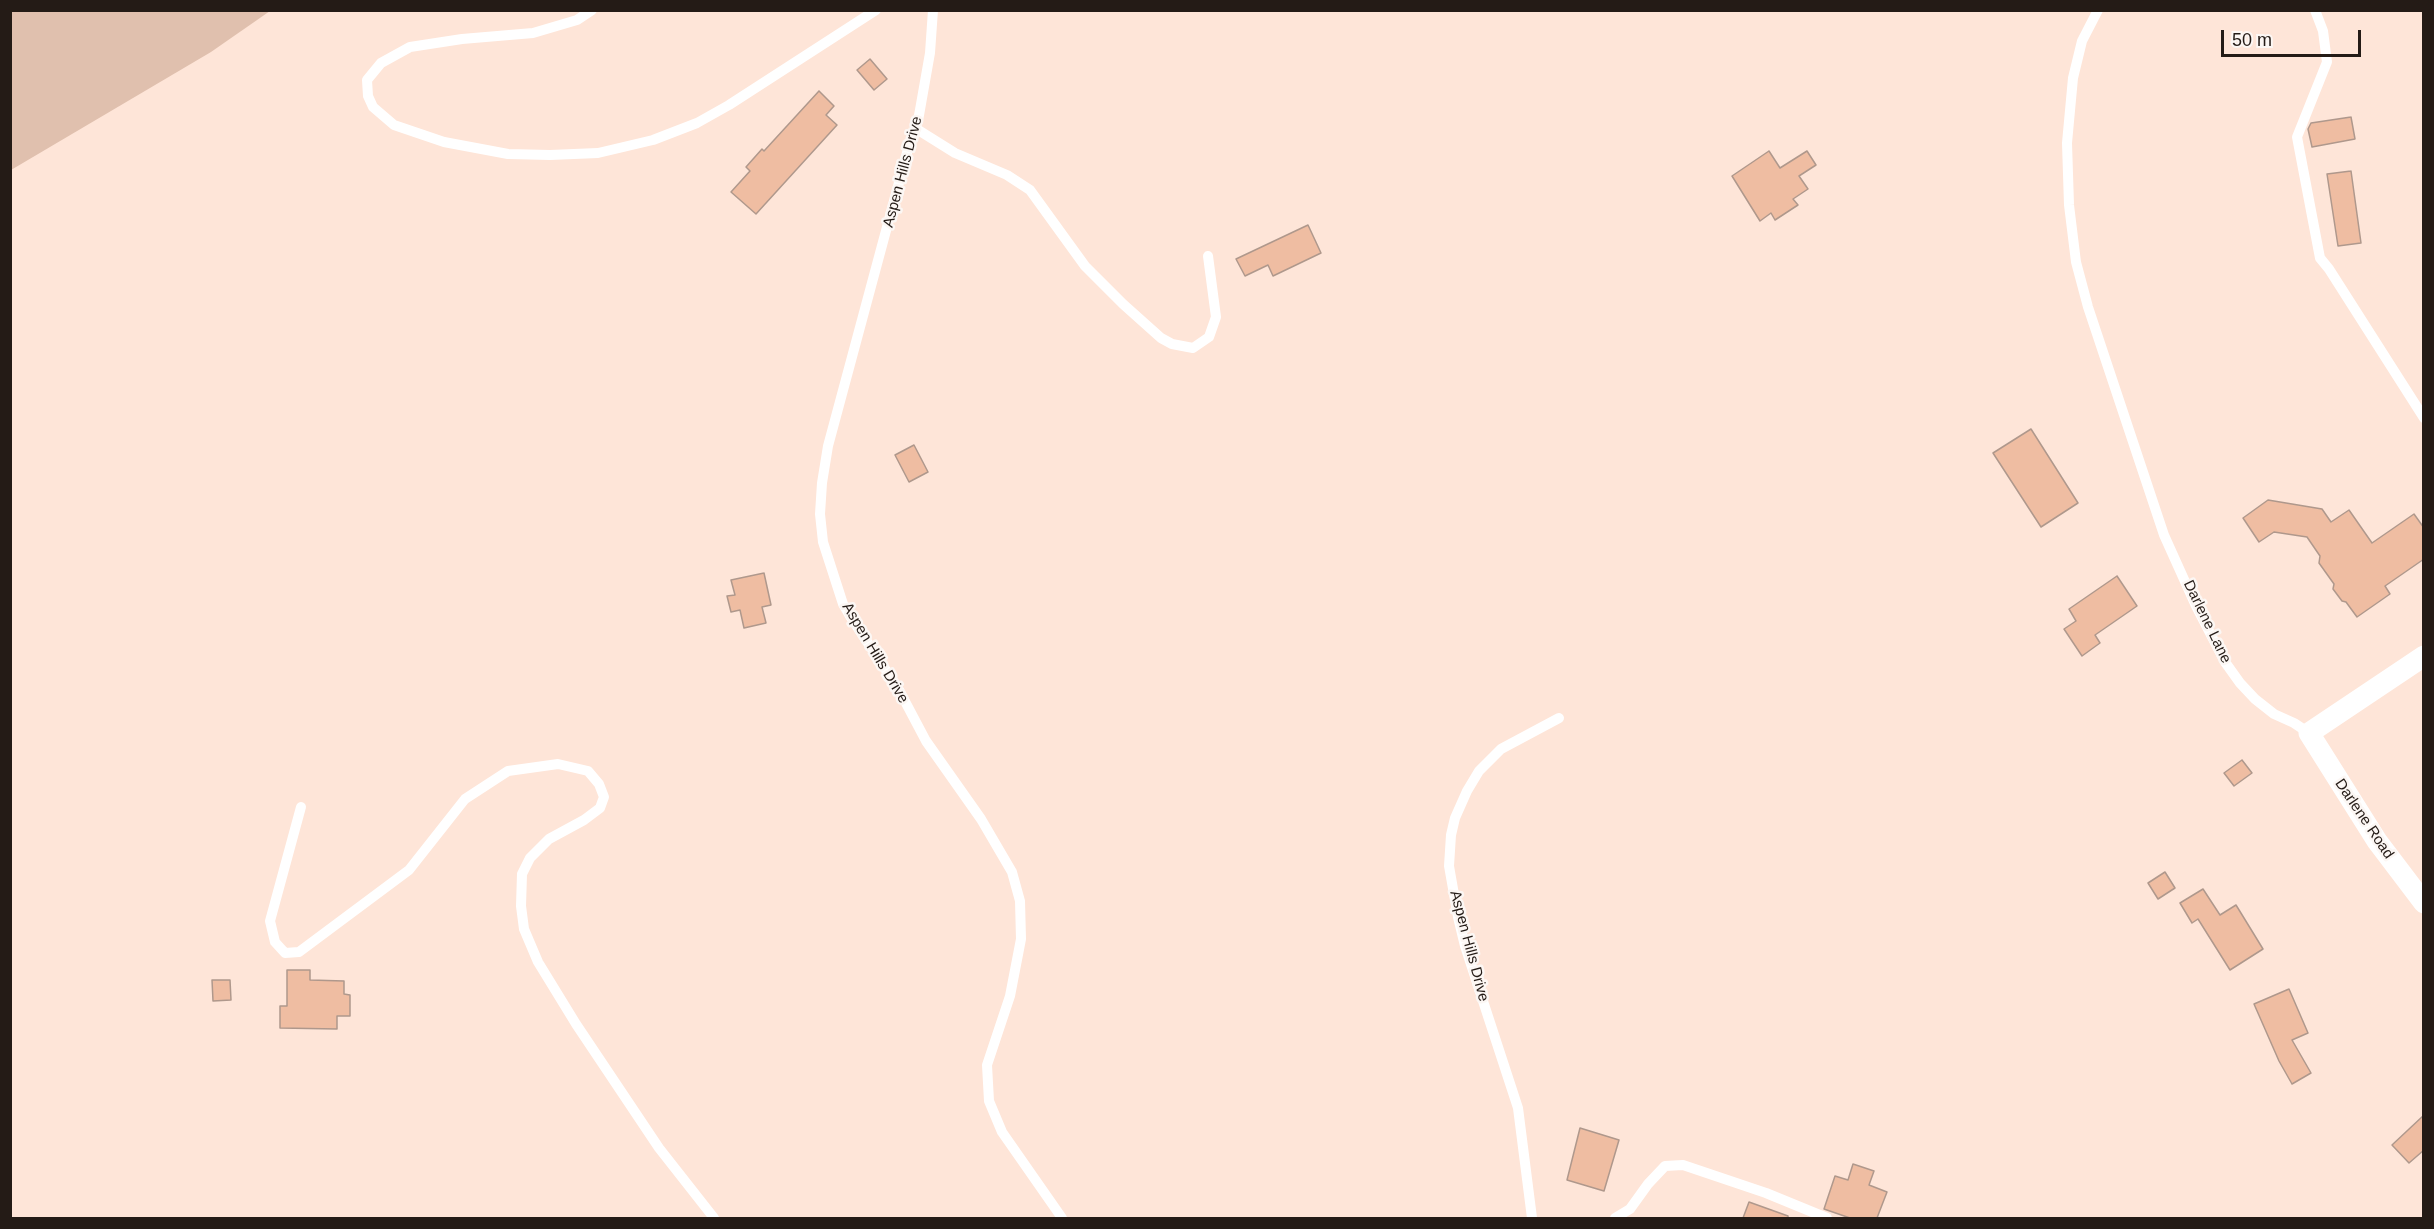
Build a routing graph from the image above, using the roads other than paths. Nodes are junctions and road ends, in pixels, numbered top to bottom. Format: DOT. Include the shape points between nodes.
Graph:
graph roads {
  1 [pos="592,10"];
  2 [pos="876,10"];
  3 [pos="933,10"];
  4 [pos="2098,10"];
  5 [pos="2315,10"];
  6 [pos="915,128"];
  7 [pos="1208,256"];
  8 [pos="2424,418"];
  9 [pos="2424,657"];
  10 [pos="1558,718"];
  11 [pos="2308,733"];
  12 [pos="301,807"];
  13 [pos="2424,903"];
  14 [pos="714,1218"];
  15 [pos="1062,1218"];
  16 [pos="1532,1218"];
  17 [pos="1616,1218"];
  18 [pos="1827,1218"];
  1 -- 2 [label="lane" via="577,20 533,33 410,47 381,63 367,80 368,96 373,107 394,124 444,142 508,154 598,153 653,140 697,123"];
  3 -- 6 [label="lane, Aspen Hills Drive" via="930,53"];
  4 -- 11 [label="lane, Darlene Lane" via="2082,41 2073,78 2067,143 2076,262 2088,307 2164,535 2196,606 2225,662 2255,699"];
  5 -- 8 [label="lane" via="2324,31 2327,62 2297,137 2320,258"];
  6 -- 7 [label="lane" via="955,153 1007,175 1030,190 1085,266 1130,311 1172,344 1193,348 1209,337 1216,317"];
  6 -- 15 [label="lane, Aspen Hills Drive" via="828,446 821,493 823,542 843,604 1012,872 1020,901 1021,939 1010,996 987,1065 989,1101 1002,1132"];
  9 -- 11 [label="street"];
  10 -- 16 [label="lane, Aspen Hills Drive" via="1502,749 1479,771 1455,818 1449,866 1466,946 1518,1108"];
  11 -- 13 [label="street, Darlene Road" via="2377,841"];
  12 -- 14 [label="lane" via="270,921 274,942 285,953 299,952 409,870 465,799 508,771 558,764 588,771 604,797 600,808 549,839 530,858 522,874 524,929 538,962 576,1024 659,1148"];
  17 -- 18 [label="lane" via="1630,1209 1665,1166 1683,1165"];
}
